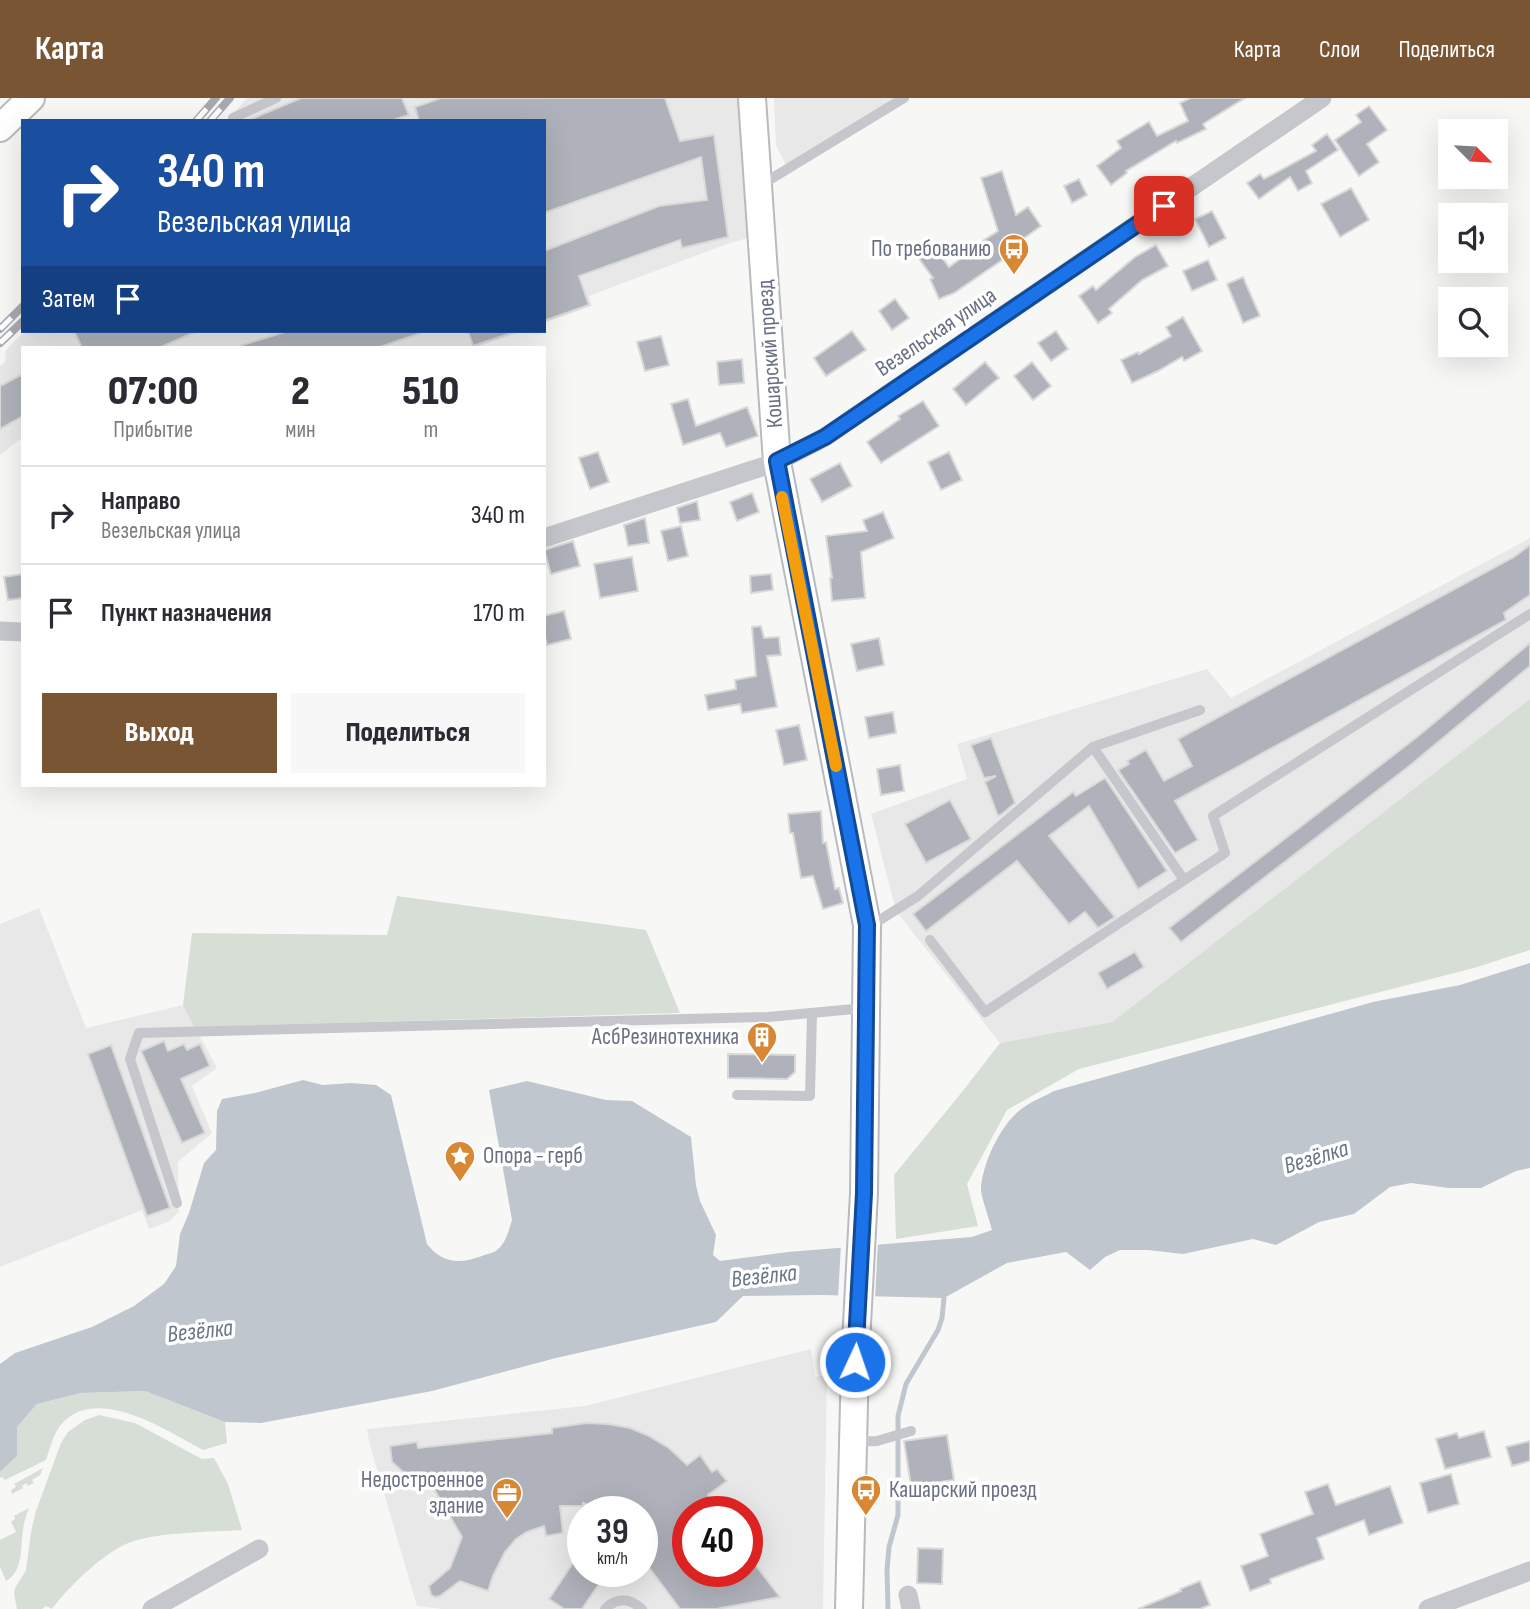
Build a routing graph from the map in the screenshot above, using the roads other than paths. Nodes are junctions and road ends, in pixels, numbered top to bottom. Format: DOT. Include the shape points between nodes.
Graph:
graph roads {
  1 [pos="32,98"];
  2 [pos="276,98"];
  3 [pos="752,98"];
  4 [pos="904,98"];
  5 [pos="1322,98"];
  6 [pos="233,118"];
  7 [pos="0,128"];
  8 [pos="759,186"];
  9 [pos="777,461"];
  10 [pos="546,537"];
  11 [pos="1530,614"];
  12 [pos="0,631"];
  13 [pos="21,632"];
  14 [pos="1200,710"];
  15 [pos="1093,747"];
  16 [pos="1184,880"];
  17 [pos="867,925"];
  18 [pos="930,940"];
  19 [pos="865,1007"];
  20 [pos="812,1013"];
  21 [pos="737,1095"];
  22 [pos="177,1203"];
  23 [pos="907,1433"];
  24 [pos="865,1442"];
  25 [pos="259,1549"];
  26 [pos="1530,1572"];
  27 [pos="152,1609"];
  28 [pos="605,1609"];
  29 [pos="642,1609"];
  30 [pos="849,1609"];
  31 [pos="1428,1609"];
  1 -- 7 [label="street"];
  2 -- 6 [label="lane"];
  3 -- 8 [label="street, Кошарский проезд"];
  4 -- 8 [label="lane"];
  5 -- 9 [label="street, Везельская улица" via="825,437"];
  8 -- 9 [label="street, Кошарский проезд"];
  9 -- 10 [label="street, Везельская улица"];
  9 -- 17 [label="street, Кошарский проезд"];
  11 -- 16 [label="lane" via="1213,816 1225,853"];
  12 -- 13 [label="street"];
  14 -- 15 [label="lane"];
  15 -- 16 [label="lane"];
  15 -- 17 [label="lane" via="918,896"];
  16 -- 18 [label="lane" via="985,1012"];
  17 -- 19 [label="street, Кошарский проезд"];
  19 -- 20 [label="lane"];
  19 -- 24 [label="street, Кошарский проезд" via="864,1193 855,1362"];
  20 -- 21 [label="lane" via="810,1096"];
  20 -- 22 [label="lane" via="139,1033 130,1059"];
  23 -- 24 [label="lane"];
  24 -- 30 [label="street, Кошарский проезд"];
  25 -- 27 [label="street"];
  26 -- 31 [label="street"];
  28 -- 29 [label="lane" via="621,1599"];
}
